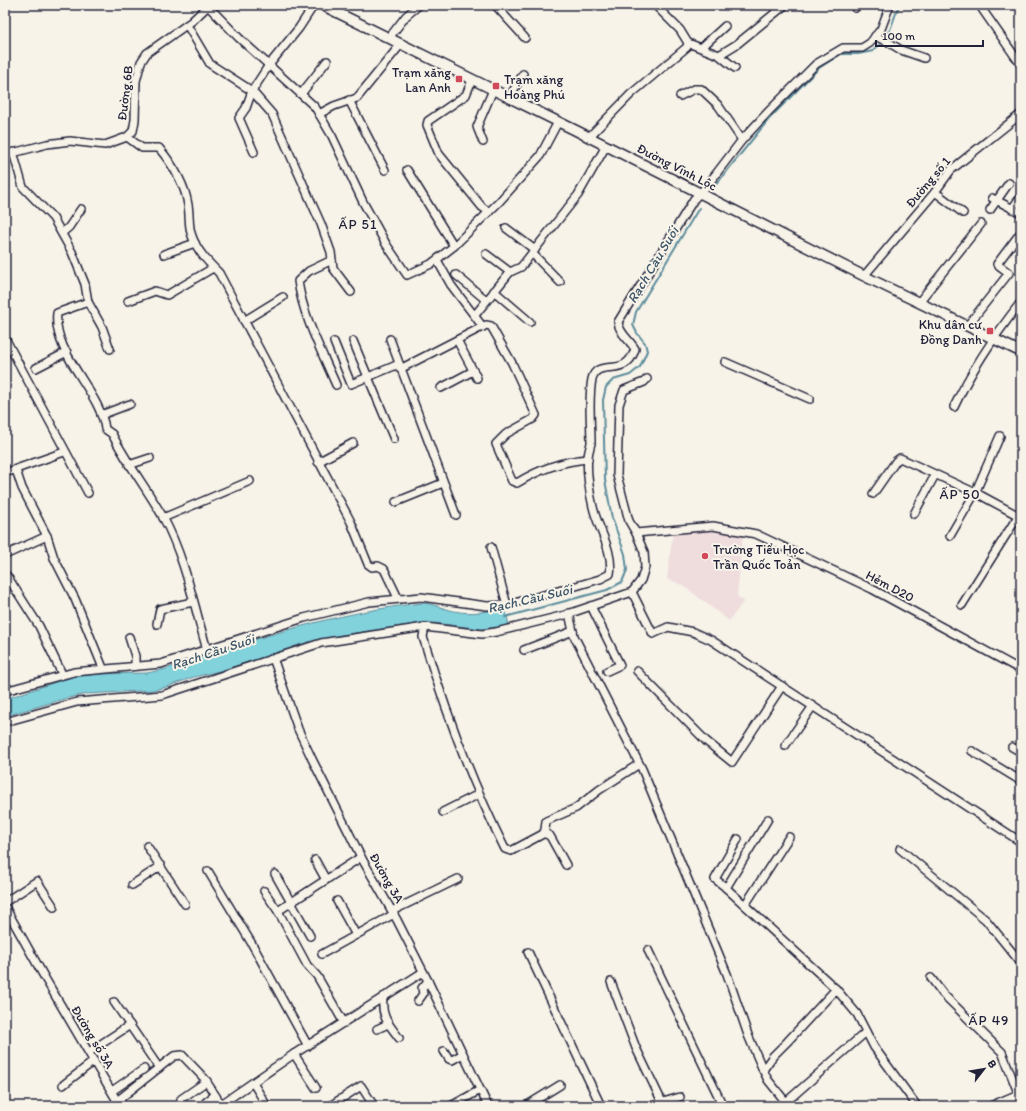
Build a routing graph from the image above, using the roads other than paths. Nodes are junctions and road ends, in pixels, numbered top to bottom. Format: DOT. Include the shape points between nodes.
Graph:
graph roads {
  1 [pos="314,5"];
  2 [pos="322,5"];
  3 [pos="419,5"];
  4 [pos="495,5"];
  5 [pos="655,5"];
  6 [pos="785,5"];
  7 [pos="208,6"];
  8 [pos="889,6"];
  9 [pos="982,9"];
  10 [pos="187,25"];
  11 [pos="725,26"];
  12 [pos="878,37"];
  13 [pos="389,38"];
  14 [pos="525,38"];
  15 [pos="688,43"];
  16 [pos="402,44"];
  17 [pos="702,47"];
  18 [pos="719,55"];
  19 [pos="924,58"];
  20 [pos="326,61"];
  21 [pos="269,65"];
  22 [pos="1021,65"];
  23 [pos="735,68"];
  24 [pos="523,74"];
  25 [pos="472,80"];
  26 [pos="494,90"];
  27 [pos="252,91"];
  28 [pos="301,94"];
  29 [pos="680,96"];
  30 [pos="509,98"];
  31 [pos="349,100"];
  32 [pos="319,114"];
  33 [pos="1021,114"];
  34 [pos="558,122"];
  35 [pos="589,137"];
  36 [pos="127,138"];
  37 [pos="742,140"];
  38 [pos="483,142"];
  39 [pos="606,146"];
  40 [pos="14,152"];
  41 [pos="254,152"];
  42 [pos="5,155"];
  43 [pos="385,170"];
  44 [pos="407,170"];
  45 [pos="1009,183"];
  46 [pos="935,192"];
  47 [pos="699,194"];
  48 [pos="1021,196"];
  49 [pos="994,200"];
  50 [pos="81,209"];
  51 [pos="1012,209"];
  52 [pos="990,210"];
  53 [pos="489,212"];
  54 [pos="963,213"];
  55 [pos="1021,213"];
  56 [pos="980,224"];
  57 [pos="506,228"];
  58 [pos="1021,232"];
  59 [pos="62,234"];
  60 [pos="195,243"];
  61 [pos="454,246"];
  62 [pos="533,251"];
  63 [pos="164,254"];
  64 [pos="486,254"];
  65 [pos="332,260"];
  66 [pos="437,260"];
  67 [pos="213,268"];
  68 [pos="510,272"];
  69 [pos="456,275"];
  70 [pos="864,276"];
  71 [pos="560,282"];
  72 [pos="494,291"];
  73 [pos="351,292"];
  74 [pos="284,297"];
  75 [pos="486,300"];
  76 [pos="128,301"];
  77 [pos="88,302"];
  78 [pos="919,302"];
  79 [pos="1021,302"];
  80 [pos="475,315"];
  81 [pos="244,321"];
  82 [pos="530,322"];
  83 [pos="968,326"];
  84 [pos="483,327"];
  85 [pos="993,337"];
  86 [pos="5,338"];
  87 [pos="390,339"];
  88 [pos="457,340"];
  89 [pos="353,341"];
  90 [pos="334,342"];
  91 [pos="110,349"];
  92 [pos="67,352"];
  93 [pos="1021,352"];
  94 [pos="724,362"];
  95 [pos="399,367"];
  96 [pos="36,368"];
  97 [pos="473,370"];
  98 [pos="368,377"];
  99 [pos="477,378"];
  100 [pos="647,379"];
  101 [pos="336,385"];
  102 [pos="441,388"];
  103 [pos="810,399"];
  104 [pos="130,404"];
  105 [pos="954,406"];
  106 [pos="101,415"];
  107 [pos="1000,436"];
  108 [pos="394,439"];
  109 [pos="352,443"];
  110 [pos="64,452"];
  111 [pos="150,458"];
  112 [pos="588,459"];
  113 [pos="318,462"];
  114 [pos="129,465"];
  115 [pos="16,470"];
  116 [pos="5,473"];
  117 [pos="935,475"];
  118 [pos="250,481"];
  119 [pos="443,483"];
  120 [pos="88,493"];
  121 [pos="975,493"];
  122 [pos="873,494"];
  123 [pos="396,502"];
  124 [pos="914,514"];
  125 [pos="456,515"];
  126 [pos="1020,516"];
  127 [pos="163,518"];
  128 [pos="636,532"];
  129 [pos="47,536"];
  130 [pos="950,536"];
  131 [pos="491,547"];
  132 [pos="5,555"];
  133 [pos="8,576"];
  134 [pos="632,592"];
  135 [pos="398,598"];
  136 [pos="193,602"];
  137 [pos="507,605"];
  138 [pos="962,605"];
  139 [pos="590,606"];
  140 [pos="569,613"];
  141 [pos="157,624"];
  142 [pos="425,627"];
  143 [pos="573,631"];
  144 [pos="129,637"];
  145 [pos="208,650"];
  146 [pos="524,650"];
  147 [pos="273,658"];
  148 [pos="135,666"];
  149 [pos="103,668"];
  150 [pos="1021,670"];
  151 [pos="607,671"];
  152 [pos="637,672"];
  153 [pos="62,674"];
  154 [pos="782,686"];
  155 [pos="5,691"];
  156 [pos="813,706"];
  157 [pos="5,722"];
  158 [pos="786,746"];
  159 [pos="1012,747"];
  160 [pos="972,751"];
  161 [pos="1021,752"];
  162 [pos="639,764"];
  163 [pos="1021,781"];
  164 [pos="479,794"];
  165 [pos="443,812"];
  166 [pos="768,819"];
  167 [pos="544,832"];
  168 [pos="789,836"];
  169 [pos="738,839"];
  170 [pos="1021,842"];
  171 [pos="148,846"];
  172 [pos="900,849"];
  173 [pos="361,856"];
  174 [pos="315,860"];
  175 [pos="566,865"];
  176 [pos="161,866"];
  177 [pos="208,871"];
  178 [pos="275,874"];
  179 [pos="458,879"];
  180 [pos="326,880"];
  181 [pos="132,885"];
  182 [pos="726,888"];
  183 [pos="264,891"];
  184 [pos="337,901"];
  185 [pos="5,902"];
  186 [pos="292,902"];
  187 [pos="185,904"];
  188 [pos="745,904"];
  189 [pos="5,907"];
  190 [pos="54,907"];
  191 [pos="278,911"];
  192 [pos="393,913"];
  193 [pos="356,935"];
  194 [pos="310,936"];
  195 [pos="648,950"];
  196 [pos="528,952"];
  197 [pos="322,954"];
  198 [pos="1021,963"];
  199 [pos="423,972"];
  200 [pos="931,978"];
  201 [pos="428,981"];
  202 [pos="611,982"];
  203 [pos="836,989"];
  204 [pos="383,997"];
  205 [pos="418,1001"];
  206 [pos="114,1002"];
  207 [pos="344,1023"];
  208 [pos="388,1024"];
  209 [pos="130,1025"];
  210 [pos="378,1029"];
  211 [pos="866,1032"];
  212 [pos="398,1038"];
  213 [pos="308,1046"];
  214 [pos="444,1051"];
  215 [pos="89,1052"];
  216 [pos="294,1054"];
  217 [pos="463,1054"];
  218 [pos="94,1061"];
  219 [pos="159,1068"];
  220 [pos="144,1069"];
  221 [pos="763,1070"];
  222 [pos="207,1081"];
  223 [pos="253,1083"];
  224 [pos="63,1085"];
  225 [pos="560,1085"];
  226 [pos="316,1088"];
  227 [pos="480,1090"];
  228 [pos="112,1092"];
  229 [pos="215,1095"];
  230 [pos="1020,1095"];
  231 [pos="680,1097"];
  232 [pos="181,1099"];
  233 [pos="118,1103"];
  234 [pos="787,1104"];
  235 [pos="658,1105"];
  236 [pos="204,1106"];
  237 [pos="267,1106"];
  238 [pos="330,1106"];
  239 [pos="374,1106"];
  240 [pos="451,1106"];
  241 [pos="488,1106"];
  242 [pos="526,1106"];
  243 [pos="600,1106"];
  244 [pos="723,1106"];
  245 [pos="917,1106"];
  246 [pos="993,1106"];
  1 -- 21 [label="street"];
  2 -- 13 [label="main road, Đường Vĩnh Lộc"];
  3 -- 13 [label="street" via="406,16"];
  4 -- 14 [label="street"];
  5 -- 15 [label="street" via="680,30"];
  6 -- 18 [label="street" via="737,44"];
  7 -- 10 [label="street, Đường 6B"];
  7 -- 21 [label="street"];
  8 -- 12 [label="street"];
  9 -- 22 [label="street"];
  10 -- 27 [label="street" via="210,64"];
  10 -- 36 [label="street, Đường 6B" via="147,53 141,62 136,81 135,120"];
  11 -- 17 [label="street"];
  12 -- 19 [label="street" via="901,50"];
  12 -- 37 [label="street" via="862,48 843,48 816,64"];
  13 -- 16 [label="main road, Đường Vĩnh Lộc"];
  15 -- 17 [label="street"];
  15 -- 35 [label="street" via="684,50 631,94"];
  16 -- 25 [label="main road, Đường Vĩnh Lộc"];
  16 -- 31 [label="street" via="357,98"];
  17 -- 18 [label="street"];
  18 -- 23 [label="street"];
  20 -- 28 [label="street"];
  21 -- 27 [label="street"];
  21 -- 28 [label="street"];
  24 -- 30 [label="street"];
  25 -- 26 [label="main road, Đường Vĩnh Lộc"];
  25 -- 53 [label="street" via="466,95 428,121 427,125 439,154 482,207"];
  26 -- 30 [label="main road, Đường Vĩnh Lộc"];
  26 -- 38 [label="street" via="477,127"];
  27 -- 41 [label="street" via="239,118"];
  27 -- 65 [label="street" via="272,114 321,224"];
  28 -- 32 [label="street"];
  29 -- 37 [label="street" via="694,89 702,89 718,105"];
  30 -- 34 [label="main road, Đường Vĩnh Lộc"];
  31 -- 32 [label="street"];
  31 -- 43 [label="street"];
  32 -- 66 [label="street" via="363,202 407,275"];
  33 -- 46 [label="street, Đường số 1" via="951,170"];
  34 -- 35 [label="main road, Đường Vĩnh Lộc"];
  34 -- 53 [label="street" via="540,156"];
  35 -- 39 [label="main road, Đường Vĩnh Lộc"];
  36 -- 40 [label="street, Đường 6B" via="105,146 70,141"];
  36 -- 60 [label="street" via="142,148 159,148 180,177"];
  37 -- 47 [label="street"];
  39 -- 47 [label="main road, Đường Vĩnh Lộc"];
  39 -- 62 [label="street" via="578,195"];
  40 -- 42 [label="street, Đường 6B"];
  40 -- 59 [label="street" via="23,187 53,218"];
  44 -- 61 [label="street"];
  45 -- 49 [label="street"];
  46 -- 54 [label="street"];
  46 -- 70 [label="street, Đường số 1"];
  47 -- 70 [label="main road, Đường Vĩnh Lộc"];
  47 -- 112 [label="street" via="618,322 619,329 635,349 632,359 620,366 602,368 592,377 591,445"];
  48 -- 51 [label="street"];
  49 -- 51 [label="street"];
  49 -- 52 [label="street"];
  50 -- 59 [label="street"];
  51 -- 55 [label="street"];
  53 -- 61 [label="street"];
  56 -- 78 [label="street"];
  57 -- 62 [label="street"];
  58 -- 83 [label="street" via="998,264 1009,273"];
  59 -- 77 [label="street" via="85,284"];
  60 -- 63 [label="street"];
  60 -- 67 [label="street"];
  61 -- 66 [label="street"];
  62 -- 68 [label="street" via="521,267"];
  62 -- 71 [label="street"];
  64 -- 68 [label="street"];
  65 -- 73 [label="street" via="333,268"];
  65 -- 101 [label="street" via="309,271 298,281 300,296"];
  66 -- 80 [label="street" via="451,285"];
  67 -- 76 [label="street" via="167,295 155,291"];
  67 -- 81 [label="street" via="219,273"];
  68 -- 72 [label="street"];
  69 -- 75 [label="street"];
  70 -- 78 [label="main road, Đường Vĩnh Lộc"];
  72 -- 75 [label="street"];
  72 -- 82 [label="street"];
  74 -- 81 [label="street"];
  75 -- 80 [label="street"];
  77 -- 91 [label="street" via="102,327"];
  77 -- 92 [label="street" via="57,313 56,321"];
  78 -- 83 [label="main road, Đường Vĩnh Lộc"];
  79 -- 85 [label="street"];
  80 -- 84 [label="street"];
  81 -- 113 [label="street"];
  83 -- 85 [label="main road, Đường Vĩnh Lộc"];
  84 -- 88 [label="street"];
  84 -- 112 [label="street" via="489,325 494,328 536,415 506,434 496,444 512,481 517,483 533,473 566,462"];
  85 -- 93 [label="main road, Đường Vĩnh Lộc"];
  85 -- 105 [label="street" via="964,384"];
  86 -- 110 [label="street"];
  87 -- 95 [label="street"];
  88 -- 95 [label="street"];
  88 -- 97 [label="street"];
  89 -- 98 [label="street"];
  90 -- 98 [label="street" via="351,384"];
  92 -- 96 [label="street"];
  92 -- 106 [label="street"];
  94 -- 103 [label="street"];
  95 -- 98 [label="street"];
  95 -- 119 [label="street"];
  97 -- 99 [label="street"];
  97 -- 102 [label="street"];
  98 -- 108 [label="street"];
  100 -- 128 [label="street" via="624,390 618,406 617,475 629,524"];
  104 -- 106 [label="street"];
  106 -- 114 [label="street" via="105,429 112,434"];
  107 -- 121 [label="street"];
  109 -- 113 [label="street"];
  110 -- 115 [label="street"];
  110 -- 120 [label="street"];
  111 -- 114 [label="street"];
  112 -- 137 [label="street" via="593,506 606,536 610,574"];
  113 -- 135 [label="street" via="351,522 368,564 384,569"];
  114 -- 127 [label="street"];
  115 -- 116 [label="street"];
  115 -- 129 [label="street" via="22,488"];
  117 -- 121 [label="street"];
  117 -- 122 [label="street" via="900,458"];
  117 -- 124 [label="street"];
  118 -- 127 [label="street"];
  119 -- 123 [label="street"];
  119 -- 125 [label="street"];
  121 -- 126 [label="street"];
  121 -- 130 [label="street"];
  126 -- 138 [label="street"];
  127 -- 136 [label="street" via="191,588"];
  128 -- 134 [label="street" via="644,552 645,567 641,580"];
  128 -- 150 [label="street, Hẻm D20" via="713,526 744,531 872,590"];
  129 -- 132 [label="street"];
  129 -- 149 [label="street" via="54,558 75,599"];
  131 -- 137 [label="street"];
  133 -- 153 [label="street" via="39,626"];
  134 -- 139 [label="street"];
  134 -- 154 [label="street" via="653,634 668,627 697,634 727,650"];
  135 -- 137 [label="street" via="421,597 487,606"];
  135 -- 145 [label="street" via="369,602 304,618"];
  136 -- 141 [label="street" via="160,609"];
  136 -- 145 [label="street"];
  139 -- 140 [label="street"];
  139 -- 151 [label="street" via="620,665"];
  140 -- 142 [label="street" via="517,628 482,634"];
  140 -- 143 [label="street"];
  142 -- 147 [label="street" via="321,643"];
  142 -- 164 [label="street" via="423,637 454,730"];
  143 -- 146 [label="street"];
  143 -- 162 [label="street"];
  144 -- 148 [label="street" via="135,656"];
  145 -- 148 [label="street" via="180,656 161,664"];
  147 -- 157 [label="street" via="162,695 77,702"];
  147 -- 173 [label="street, Đường 3A" via="298,729"];
  148 -- 149 [label="street"];
  149 -- 153 [label="street"];
  152 -- 154 [label="street" via="706,741 732,762"];
  153 -- 155 [label="street"];
  154 -- 156 [label="street"];
  156 -- 158 [label="street"];
  156 -- 170 [label="street"];
  159 -- 161 [label="street"];
  160 -- 163 [label="street"];
  162 -- 167 [label="street" via="576,808 546,821"];
  162 -- 221 [label="street" via="727,974"];
  164 -- 165 [label="street"];
  164 -- 167 [label="street" via="505,849 511,851"];
  166 -- 182 [label="street"];
  167 -- 175 [label="street" via="550,836"];
  168 -- 188 [label="street"];
  169 -- 182 [label="street" via="714,879"];
  171 -- 176 [label="street"];
  172 -- 198 [label="street" via="986,920"];
  173 -- 180 [label="street"];
  173 -- 192 [label="street, Đường 3A"];
  174 -- 180 [label="street"];
  176 -- 181 [label="street"];
  176 -- 187 [label="street"];
  177 -- 213 [label="street"];
  178 -- 186 [label="street"];
  179 -- 192 [label="street"];
  180 -- 186 [label="street"];
  182 -- 188 [label="street"];
  183 -- 191 [label="street"];
  184 -- 193 [label="street"];
  185 -- 190 [label="street" via="37,881"];
  186 -- 191 [label="street"];
  186 -- 194 [label="street"];
  188 -- 203 [label="street"];
  189 -- 215 [label="street, Đường số 3A"];
  191 -- 207 [label="street"];
  192 -- 193 [label="street"];
  192 -- 199 [label="street, Đường 3A"];
  193 -- 197 [label="street"];
  195 -- 244 [label="street"];
  196 -- 243 [label="street"];
  199 -- 201 [label="street, Đường 3A"];
  199 -- 204 [label="street"];
  200 -- 230 [label="street" via="943,994 1002,1052"];
  201 -- 205 [label="street" via="422,988 423,994"];
  201 -- 217 [label="street, Đường 3A"];
  202 -- 235 [label="street" via="636,1048 662,1100"];
  203 -- 211 [label="street" via="857,1014"];
  203 -- 221 [label="street"];
  204 -- 207 [label="street"];
  204 -- 208 [label="street" via="382,1010"];
  206 -- 209 [label="street"];
  207 -- 213 [label="street"];
  208 -- 210 [label="street"];
  208 -- 212 [label="street"];
  209 -- 215 [label="street"];
  209 -- 219 [label="street"];
  211 -- 234 [label="street"];
  211 -- 245 [label="street"];
  213 -- 216 [label="street"];
  214 -- 217 [label="street" via="452,1060"];
  215 -- 218 [label="street, Đường số 3A"];
  216 -- 223 [label="street"];
  216 -- 226 [label="street"];
  217 -- 227 [label="street, Đường 3A"];
  218 -- 224 [label="street"];
  218 -- 228 [label="street, Đường số 3A"];
  219 -- 222 [label="street" via="174,1056 182,1055"];
  219 -- 233 [label="street"];
  220 -- 228 [label="street"];
  221 -- 234 [label="street"];
  222 -- 229 [label="street"];
  222 -- 232 [label="street"];
  223 -- 229 [label="street" via="223,1103"];
  223 -- 237 [label="street"];
  225 -- 242 [label="street"];
  227 -- 240 [label="street"];
  227 -- 241 [label="street, Đường 3A"];
  228 -- 233 [label="street, Đường số 3A"];
  229 -- 236 [label="street"];
  230 -- 246 [label="main road"];
  231 -- 235 [label="street"];
  238 -- 239 [label="street" via="362,1086"];
}
